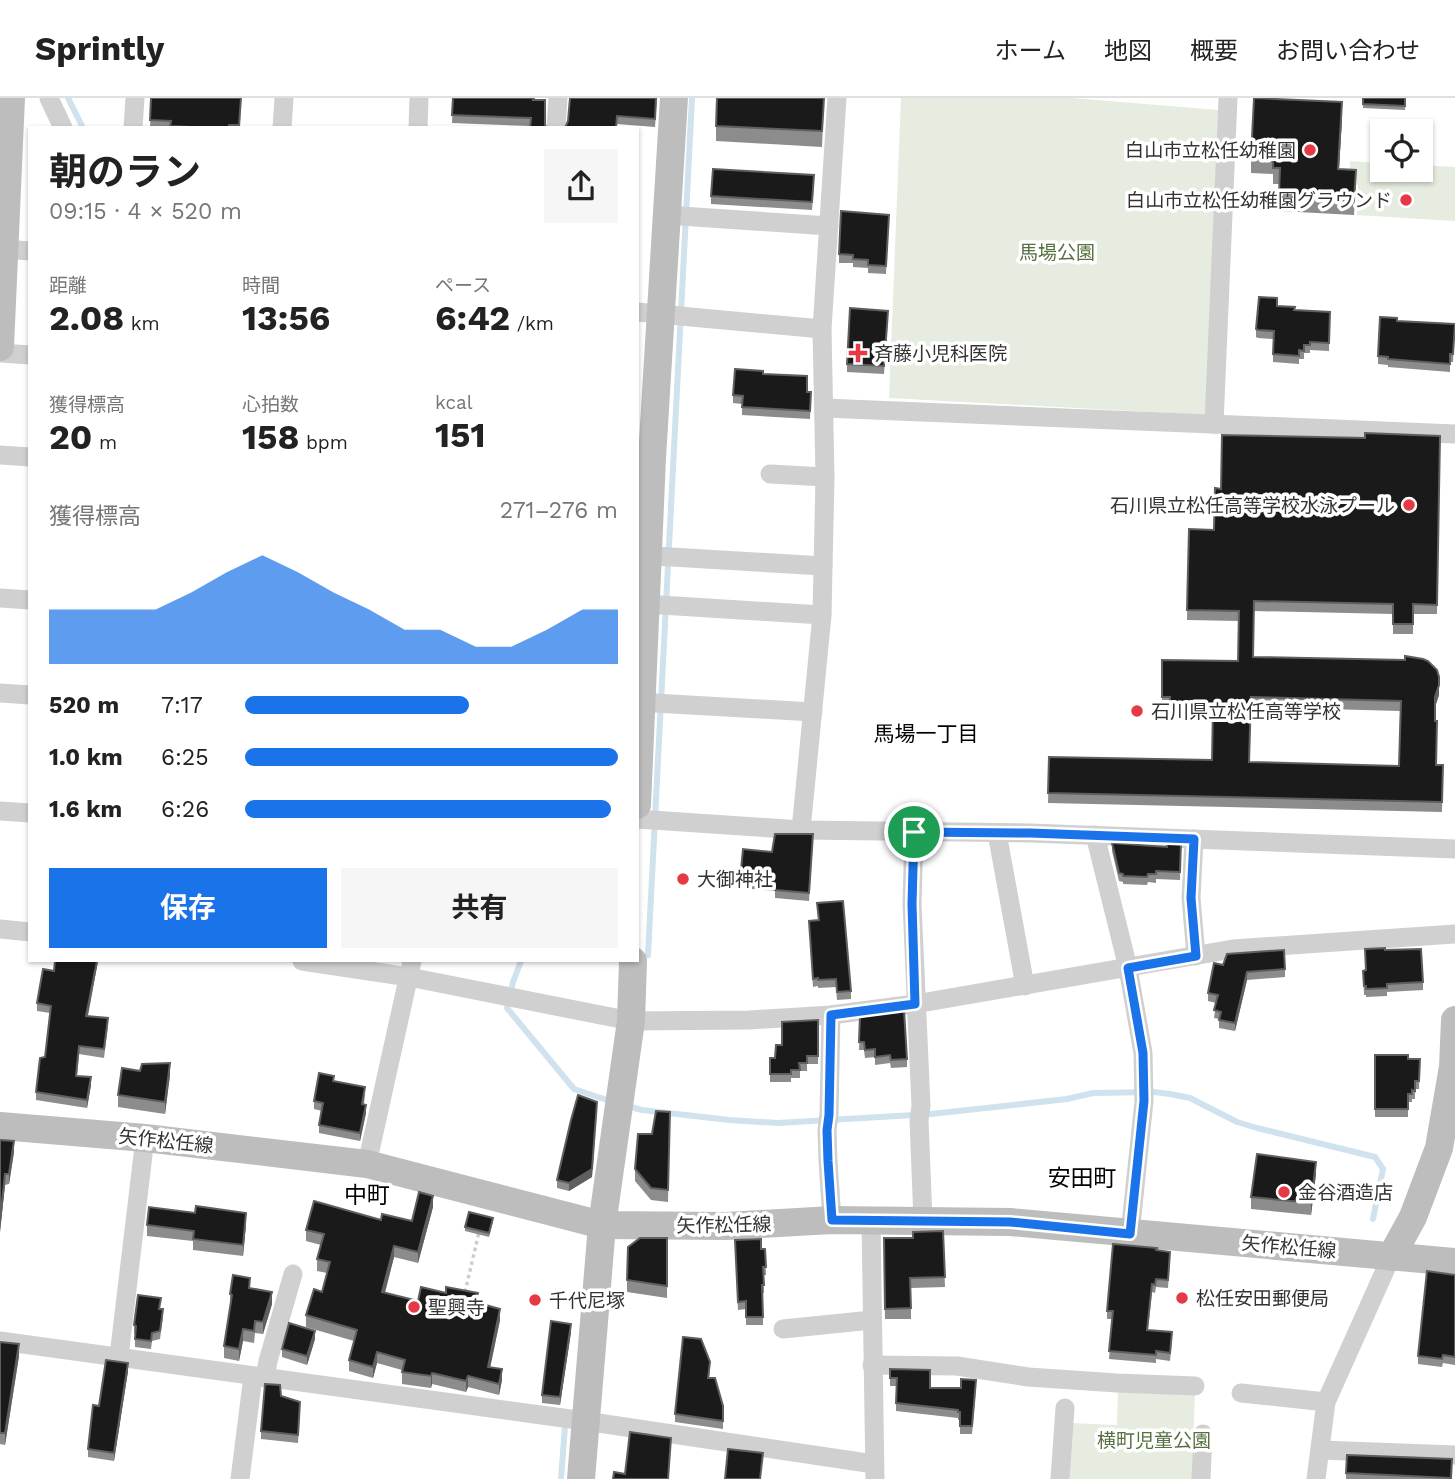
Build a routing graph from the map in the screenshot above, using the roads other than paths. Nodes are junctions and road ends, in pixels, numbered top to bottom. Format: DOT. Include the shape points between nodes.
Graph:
graph roads {
  1 [pos="11,98"];
  2 [pos="49,98"];
  3 [pos="135,98"];
  4 [pos="284,98"];
  5 [pos="419,98"];
  6 [pos="558,98"];
  7 [pos="674,98"];
  8 [pos="837,98"];
  9 [pos="1228,98"];
  10 [pos="62,126"];
  11 [pos="133,126"];
  12 [pos="282,126"];
  13 [pos="418,126"];
  14 [pos="556,126"];
  15 [pos="680,216"];
  16 [pos="829,226"];
  17 [pos="17,250"];
  18 [pos="665,315"];
  19 [pos="822,329"];
  20 [pos="0,347"];
  21 [pos="0,353"];
  22 [pos="28,355"];
  23 [pos="824,408"];
  24 [pos="1214,424"];
  25 [pos="1455,434"];
  26 [pos="0,455"];
  27 [pos="28,457"];
  28 [pos="644,458"];
  29 [pos="770,474"];
  30 [pos="825,477"];
  31 [pos="656,556"];
  32 [pos="823,566"];
  33 [pos="0,598"];
  34 [pos="28,600"];
  35 [pos="661,605"];
  36 [pos="822,615"];
  37 [pos="0,693"];
  38 [pos="28,695"];
  39 [pos="650,703"];
  40 [pos="813,712"];
  41 [pos="0,811"];
  42 [pos="28,813"];
  43 [pos="646,816"];
  44 [pos="801,830"];
  45 [pos="914,832"];
  46 [pos="997,833"];
  47 [pos="1095,835"];
  48 [pos="1194,839"];
  49 [pos="1455,849"];
  50 [pos="0,929"];
  51 [pos="28,932"];
  52 [pos="1455,934"];
  53 [pos="1196,956"];
  54 [pos="316,962"];
  55 [pos="633,962"];
  56 [pos="1128,968"];
  57 [pos="411,969"];
  58 [pos="1025,986"];
  59 [pos="915,1004"];
  60 [pos="831,1015"];
  61 [pos="1455,1020"];
  62 [pos="631,1021"];
  63 [pos="0,1126"];
  64 [pos="145,1138"];
  65 [pos="367,1164"];
  66 [pos="832,1220"];
  67 [pos="871,1221"];
  68 [pos="923,1221"];
  69 [pos="602,1225"];
  70 [pos="1130,1234"];
  71 [pos="1391,1257"];
  72 [pos="1455,1262"];
  73 [pos="293,1274"];
  74 [pos="872,1320"];
  75 [pos="783,1329"];
  76 [pos="0,1340"];
  77 [pos="119,1356"];
  78 [pos="873,1365"];
  79 [pos="259,1377"];
  80 [pos="1195,1386"];
  81 [pos="1241,1393"];
  82 [pos="1326,1402"];
  83 [pos="1065,1408"];
  84 [pos="585,1421"];
  85 [pos="1203,1434"];
  86 [pos="1320,1450"];
  87 [pos="1455,1455"];
  88 [pos="875,1471"];
  89 [pos="240,1479"];
  90 [pos="581,1479"];
  91 [pos="1060,1479"];
  92 [pos="1201,1479"];
  93 [pos="1316,1479"];
  1 -- 17 [label="street"];
  2 -- 10 [label="street"];
  3 -- 11 [label="street"];
  4 -- 12 [label="street"];
  5 -- 13 [label="street"];
  6 -- 14 [label="street"];
  7 -- 15 [label="street"];
  8 -- 16 [label="street"];
  9 -- 24 [label="street"];
  15 -- 16 [label="street"];
  15 -- 18 [label="street"];
  16 -- 19 [label="street"];
  17 -- 20 [label="street"];
  18 -- 19 [label="street"];
  18 -- 28 [label="street"];
  19 -- 23 [label="street"];
  21 -- 22 [label="street"];
  23 -- 24 [label="street"];
  23 -- 30 [label="street"];
  24 -- 25 [label="street"];
  26 -- 27 [label="street"];
  28 -- 31 [label="street"];
  29 -- 30 [label="street"];
  30 -- 32 [label="street"];
  31 -- 32 [label="street"];
  31 -- 35 [label="street"];
  32 -- 36 [label="street"];
  33 -- 34 [label="street"];
  35 -- 36 [label="street"];
  35 -- 39 [label="street"];
  36 -- 40 [label="street"];
  37 -- 38 [label="street"];
  39 -- 40 [label="street"];
  39 -- 43 [label="street"];
  40 -- 44 [label="street"];
  41 -- 42 [label="street"];
  43 -- 44 [label="street"];
  44 -- 45 [label="street"];
  45 -- 46 [label="street"];
  45 -- 59 [label="street"];
  46 -- 47 [label="street"];
  46 -- 58 [label="street"];
  47 -- 48 [label="street"];
  47 -- 56 [label="street"];
  48 -- 49 [label="street"];
  48 -- 53 [label="street" via="1191,898"];
  50 -- 51 [label="street"];
  52 -- 53 [label="street" via="1233,949"];
  53 -- 56 [label="street"];
  54 -- 57 [label="street"];
  55 -- 62 [label="street"];
  56 -- 58 [label="street"];
  56 -- 70 [label="street" via="1143,1053"];
  57 -- 62 [label="street" via="507,996"];
  57 -- 65 [label="street"];
  58 -- 59 [label="street"];
  59 -- 60 [label="street"];
  59 -- 68 [label="street"];
  60 -- 62 [label="street"];
  60 -- 66 [label="street" via="828,1122"];
  61 -- 71 [label="street" via="1453,1067 1439,1148 1413,1217"];
  62 -- 69 [label="street"];
  63 -- 64 [label="street, 矢作松任線"];
  64 -- 65 [label="street, 矢作松任線"];
  64 -- 77 [label="street"];
  65 -- 69 [label="street, 矢作松任線"];
  66 -- 67 [label="street, 矢作松任線"];
  66 -- 69 [label="street, 矢作松任線" via="726,1226"];
  67 -- 68 [label="street, 矢作松任線"];
  67 -- 74 [label="street"];
  68 -- 70 [label="street, 矢作松任線" via="1010,1222"];
  69 -- 84 [label="street"];
  70 -- 71 [label="street, 矢作松任線"];
  71 -- 72 [label="street, 矢作松任線"];
  71 -- 82 [label="street"];
  73 -- 79 [label="street" via="268,1361"];
  74 -- 75 [label="street"];
  74 -- 78 [label="street"];
  76 -- 77 [label="street"];
  77 -- 79 [label="street"];
  78 -- 80 [label="street" via="957,1366 1028,1377"];
  78 -- 88 [label="street"];
  79 -- 84 [label="street"];
  79 -- 89 [label="street"];
  81 -- 82 [label="street"];
  82 -- 86 [label="street"];
  83 -- 91 [label="street"];
  84 -- 88 [label="street"];
  84 -- 90 [label="street"];
  85 -- 92 [label="street"];
  86 -- 87 [label="street"];
  86 -- 93 [label="street"];
}
